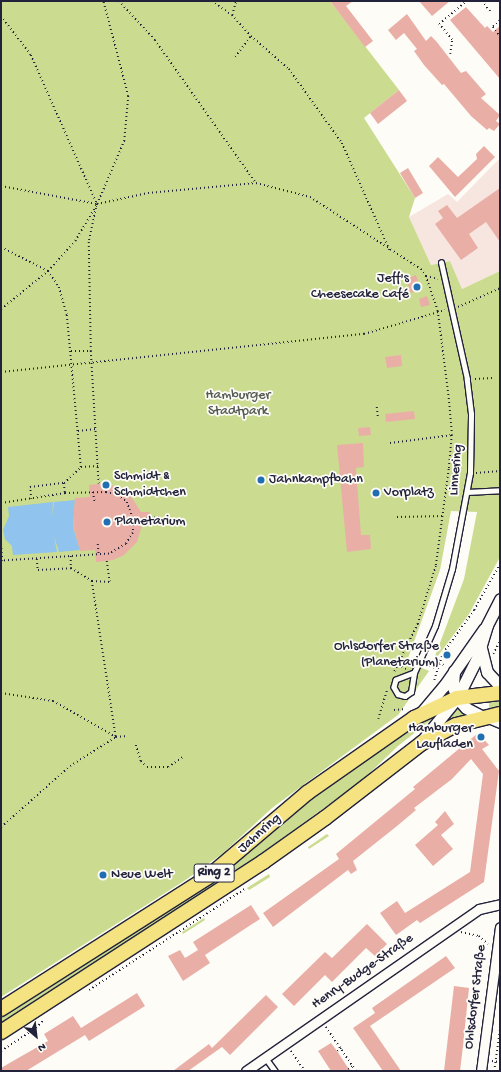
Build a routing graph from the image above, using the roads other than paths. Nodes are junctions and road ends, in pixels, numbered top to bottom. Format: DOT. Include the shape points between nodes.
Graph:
graph roads {
  1 [pos="441,263"];
  2 [pos="500,490"];
  3 [pos="467,492"];
  4 [pos="500,599"];
  5 [pos="487,626"];
  6 [pos="481,647"];
  7 [pos="454,671"];
  8 [pos="414,673"];
  9 [pos="500,686"];
  10 [pos="500,693"];
  11 [pos="457,698"];
  12 [pos="409,713"];
  13 [pos="500,714"];
  14 [pos="483,717"];
  15 [pos="500,723"];
  16 [pos="414,748"];
  17 [pos="500,904"];
  18 [pos="500,927"];
  19 [pos="1,1009"];
  20 [pos="1,1032"];
  21 [pos="265,1057"];
  22 [pos="246,1071"];
  23 [pos="275,1071"];
  24 [pos="482,1071"];
  1 -- 3 [label="lane, Linnering" via="467,379 471,414 470,473"];
  2 -- 3 [label="lane"];
  3 -- 8 [label="lane, Linnering" via="452,569 435,626"];
  4 -- 5 [label="street"];
  5 -- 6 [label="street"];
  5 -- 7 [label="street"];
  6 -- 9 [label="street" via="487,672"];
  6 -- 11 [label="street"];
  7 -- 11 [label="street" via="453,687"];
  7 -- 12 [label="street" via="428,706"];
  8 -- 8 [label="lane, Linnering" via="396,680 396,693 401,696 409,694"];
  10 -- 11 [label="main road, Ring 2"];
  11 -- 12 [label="main road, Jahnring / Ring 2"];
  11 -- 14 [label="street" via="466,708"];
  11 -- 16 [label="street"];
  12 -- 19 [label="main road, Jahnring / Ring 2" via="307,793 208,877"];
  13 -- 14 [label="main road, Ring 2"];
  14 -- 15 [label="street"];
  14 -- 16 [label="main road, Ring 2" via="448,729"];
  16 -- 20 [label="main road, Jahnring / Ring 2" via="325,818 231,884"];
  17 -- 21 [label="street, Henry-Budge-Straße" via="479,909"];
  18 -- 24 [label="street, Ohlsdorfer Straße"];
  21 -- 22 [label="street, Henry-Budge-Straße"];
  21 -- 23 [label="lane"];
}
